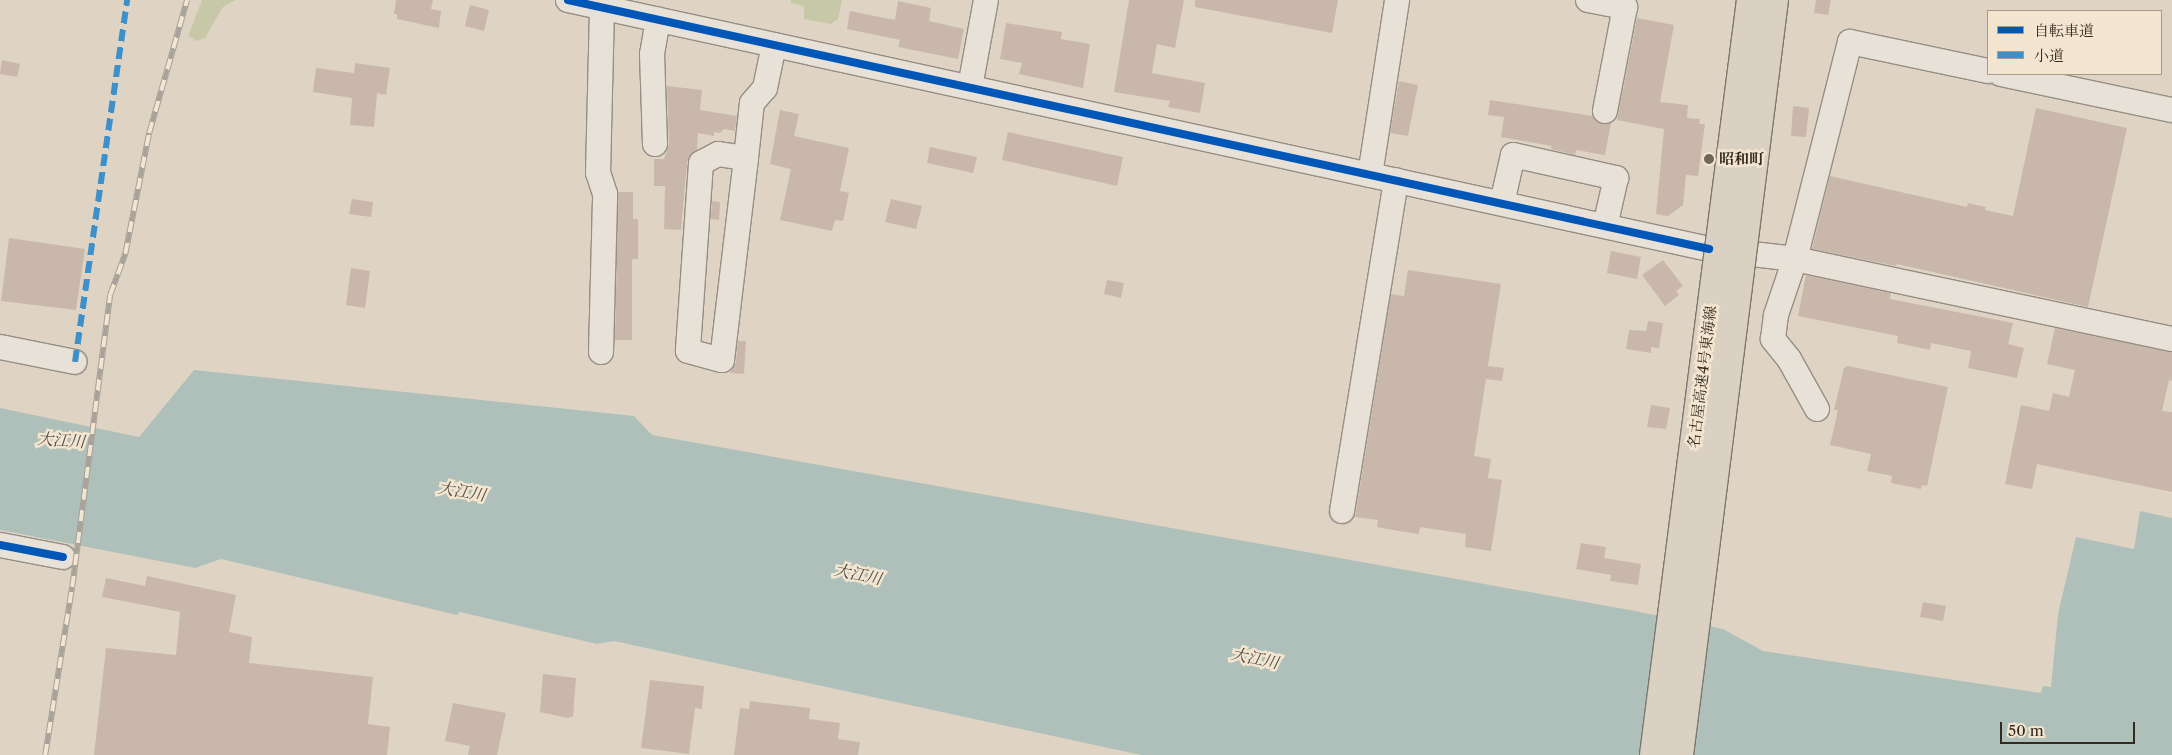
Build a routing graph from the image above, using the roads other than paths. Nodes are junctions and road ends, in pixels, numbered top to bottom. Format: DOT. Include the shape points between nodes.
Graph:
graph roads {
  1 [pos="568,0"];
  2 [pos="986,0"];
  3 [pos="1397,0"];
  4 [pos="1588,0"];
  5 [pos="1751,0"];
  6 [pos="1774,0"];
  7 [pos="602,8"];
  8 [pos="658,20"];
  9 [pos="774,45"];
  10 [pos="1987,71"];
  11 [pos="2005,75"];
  12 [pos="970,87"];
  13 [pos="2172,110"];
  14 [pos="1605,112"];
  15 [pos="655,144"];
  16 [pos="746,158"];
  17 [pos="1370,175"];
  18 [pos="1396,180"];
  19 [pos="1502,203"];
  20 [pos="1605,226"];
  21 [pos="1795,259"];
  22 [pos="2172,339"];
  23 [pos="0,347"];
  24 [pos="601,352"];
  25 [pos="75,362"];
  26 [pos="1817,409"];
  27 [pos="1342,511"];
  28 [pos="0,545"];
  29 [pos="64,557"];
  30 [pos="1654,755"];
  31 [pos="1679,755"];
  1 -- 7 [label="street"];
  2 -- 12 [label="street"];
  3 -- 17 [label="street"];
  4 -- 14 [label="street" via="1625,7"];
  5 -- 30 [label="highway, 名古屋高速4号東海線, bridge"];
  6 -- 31 [label="highway, 名古屋高速4号東海線, bridge"];
  7 -- 8 [label="street"];
  7 -- 24 [label="street" via="598,173 605,194"];
  8 -- 9 [label="street"];
  8 -- 15 [label="street" via="652,54"];
  9 -- 12 [label="street"];
  9 -- 16 [label="street" via="765,88 752,103"];
  10 -- 21 [label="street" via="1850,42"];
  11 -- 13 [label="street"];
  12 -- 17 [label="street"];
  16 -- 16 [label="street" via="742,196 722,360 688,351 701,164 718,154"];
  17 -- 18 [label="street"];
  18 -- 19 [label="street"];
  18 -- 27 [label="street"];
  19 -- 20 [label="street"];
  19 -- 20 [label="street" via="1513,155 1569,167 1616,178"];
  20 -- 21 [label="street" via="1709,249"];
  21 -- 22 [label="street"];
  21 -- 26 [label="street" via="1776,315 1773,339 1789,359"];
  23 -- 25 [label="street"];
  28 -- 29 [label="street"];
}
